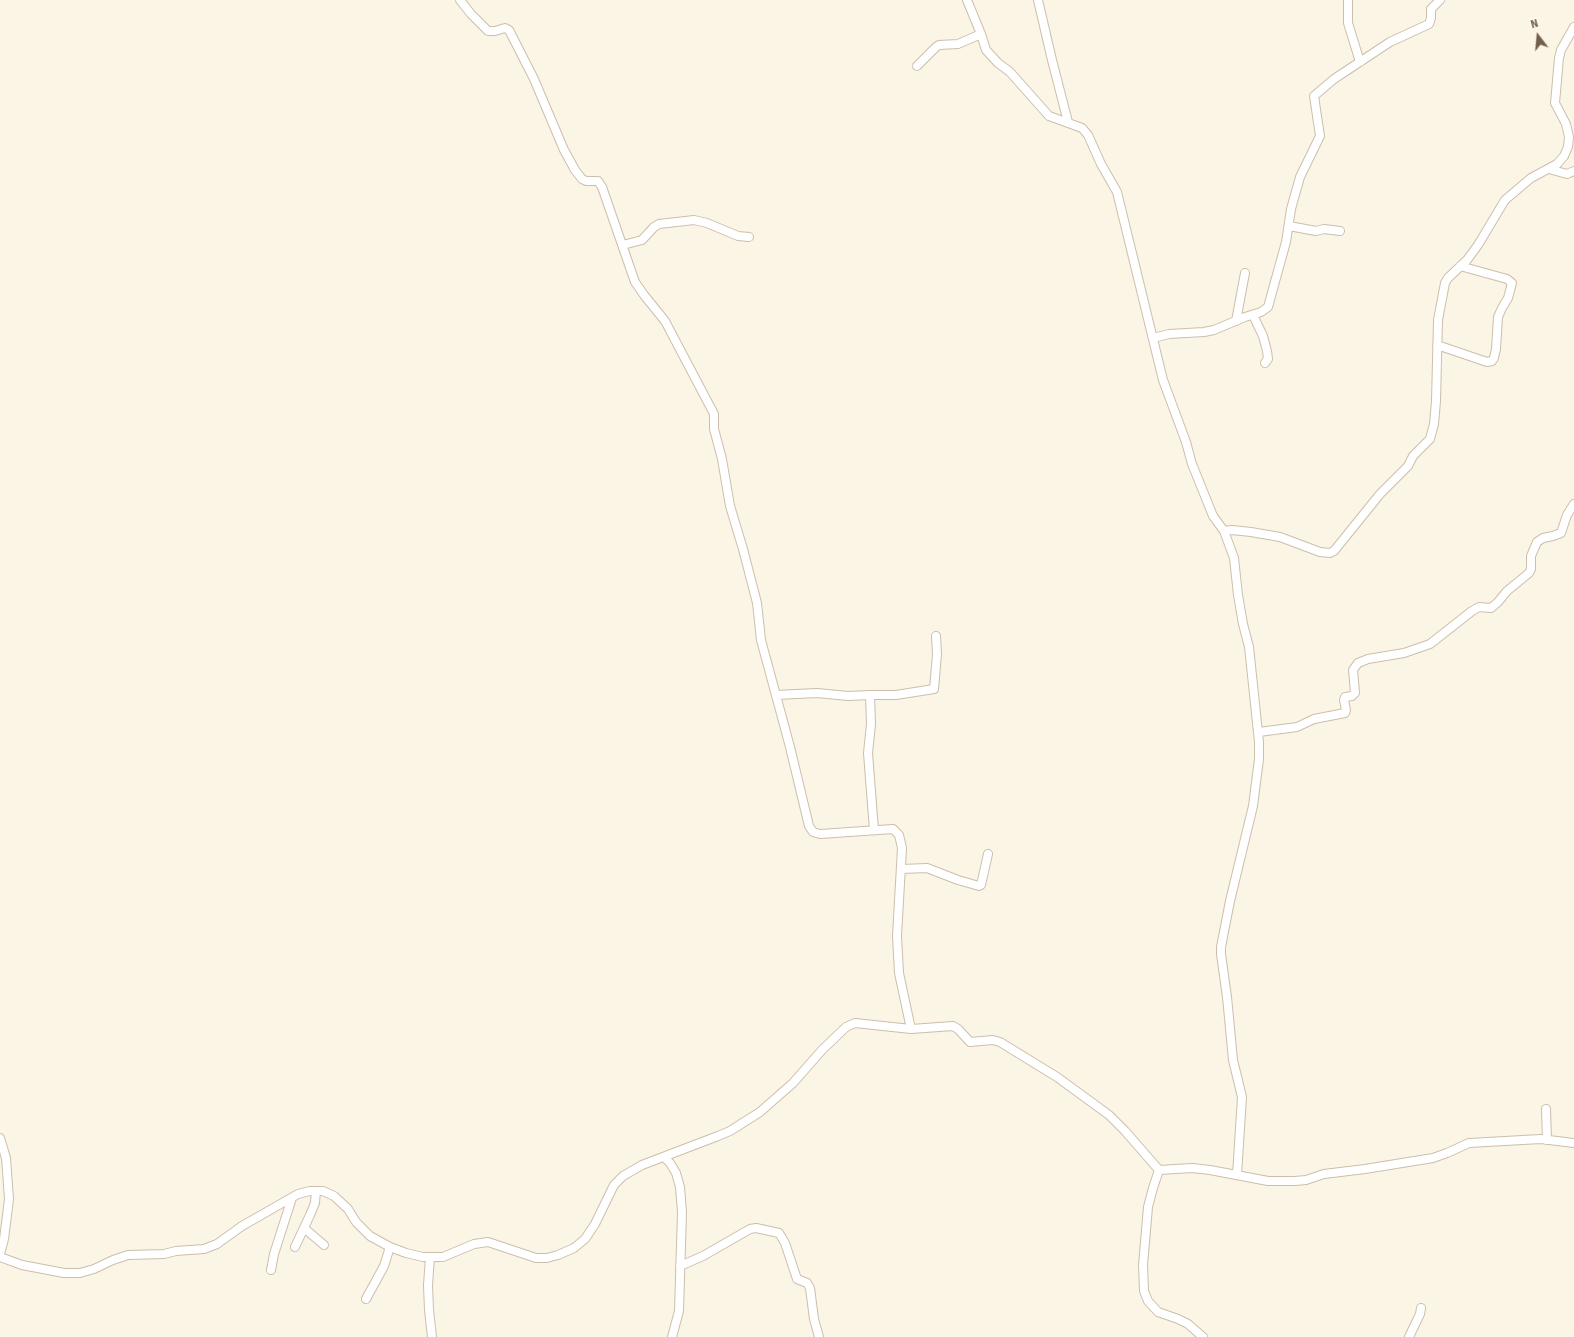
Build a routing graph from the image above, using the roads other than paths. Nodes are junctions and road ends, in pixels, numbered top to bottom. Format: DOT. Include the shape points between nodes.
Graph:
graph roads {
  1 [pos="460,0"];
  2 [pos="967,0"];
  3 [pos="1038,0"];
  4 [pos="1348,0"];
  5 [pos="1440,0"];
  6 [pos="1574,27"];
  7 [pos="981,34"];
  8 [pos="1360,62"];
  9 [pos="917,66"];
  10 [pos="1068,122"];
  11 [pos="1549,169"];
  12 [pos="1574,171"];
  13 [pos="1289,226"];
  14 [pos="1340,231"];
  15 [pos="749,238"];
  16 [pos="623,245"];
  17 [pos="1460,266"];
  18 [pos="1245,273"];
  19 [pos="1253,315"];
  20 [pos="1236,321"];
  21 [pos="1153,338"];
  22 [pos="1437,344"];
  23 [pos="1265,363"];
  24 [pos="1574,504"];
  25 [pos="1224,531"];
  26 [pos="936,636"];
  27 [pos="776,695"];
  28 [pos="870,695"];
  29 [pos="1259,732"];
  30 [pos="874,830"];
  31 [pos="988,854"];
  32 [pos="901,869"];
  33 [pos="911,1028"];
  34 [pos="1546,1109"];
  35 [pos="0,1138"];
  36 [pos="1547,1140"];
  37 [pos="1574,1143"];
  38 [pos="664,1157"];
  39 [pos="1159,1170"];
  40 [pos="1237,1175"];
  41 [pos="316,1191"];
  42 [pos="292,1198"];
  43 [pos="304,1228"];
  44 [pos="324,1245"];
  45 [pos="390,1247"];
  46 [pos="295,1248"];
  47 [pos="0,1254"];
  48 [pos="0,1257"];
  49 [pos="430,1258"];
  50 [pos="680,1266"];
  51 [pos="271,1270"];
  52 [pos="366,1299"];
  53 [pos="1421,1308"];
  54 [pos="432,1337"];
  55 [pos="672,1337"];
  56 [pos="820,1337"];
  57 [pos="1203,1337"];
  58 [pos="1409,1337"];
  1 -- 16 [label="street" via="488,31 504,28 509,30 575,170 582,179 598,181 602,187"];
  2 -- 7 [label="street"];
  3 -- 10 [label="street"];
  4 -- 8 [label="street" via="1348,24"];
  5 -- 8 [label="street" via="1431,9 1429,24 1390,42"];
  6 -- 11 [label="street" via="1559,58 1555,103 1566,124 1568,147 1562,160"];
  7 -- 9 [label="street" via="958,44 939,45"];
  7 -- 10 [label="street" via="986,50 1010,72 1049,116"];
  8 -- 13 [label="street" via="1314,96 1320,136 1300,177"];
  10 -- 21 [label="street" via="1082,128 1088,135 1117,192"];
  11 -- 12 [label="street" via="1567,174"];
  11 -- 17 [label="street" via="1531,178 1505,200 1478,245"];
  13 -- 14 [label="street" via="1316,231"];
  13 -- 19 [label="street" via="1268,307"];
  15 -- 16 [label="street" via="694,220 660,224 642,240"];
  16 -- 27 [label="street" via="635,282 665,320 714,414 714,430 730,506 758,603 761,640"];
  17 -- 22 [label="street" via="1445,283 1438,320"];
  17 -- 22 [label="street" via="1507,278 1512,283 1508,298 1498,317 1494,358 1487,362"];
  18 -- 20 [label="street"];
  19 -- 20 [label="street"];
  19 -- 23 [label="street" via="1267,351 1268,358"];
  20 -- 21 [label="street" via="1209,331"];
  21 -- 25 [label="street" via="1163,380 1192,464 1213,516"];
  22 -- 25 [label="street" via="1436,401 1430,439 1367,508 1334,551 1327,554 1280,537 1245,531"];
  24 -- 29 [label="street" via="1561,533 1536,542 1529,573 1490,608 1480,607 1472,611 1430,644 1404,653 1368,659 1358,664 1353,670 1356,693 1345,697 1345,713 1314,719 1292,728"];
  25 -- 29 [label="street" via="1234,558 1238,595 1249,647"];
  26 -- 28 [label="street" via="934,689 896,695"];
  27 -- 28 [label="street"];
  27 -- 30 [label="street" via="806,816 813,832 820,834"];
  28 -- 30 [label="street" via="868,753"];
  29 -- 40 [label="street" via="1259,760 1254,799 1221,946 1233,1060 1242,1096"];
  30 -- 32 [label="street" via="893,828 897,831 902,848"];
  31 -- 32 [label="street" via="979,886 927,868"];
  32 -- 33 [label="street" via="897,936 899,973"];
  33 -- 38 [label="street" via="851,1024 822,1050 793,1083 760,1112 730,1130"];
  33 -- 39 [label="street" via="953,1026 970,1042 1000,1042 1092,1102 1116,1122"];
  34 -- 36 [label="street"];
  35 -- 47 [label="street" via="6,1158 9,1199"];
  36 -- 37 [label="street"];
  36 -- 40 [label="street" via="1517,1139 1469,1143 1433,1158 1366,1170 1324,1174 1294,1182 1268,1181"];
  38 -- 49 [label="street" via="629,1172 617,1181 588,1235 564,1253 536,1258 488,1242"];
  38 -- 50 [label="street" via="676,1173 680,1187"];
  39 -- 40 [label="street" via="1192,1168"];
  39 -- 57 [label="street" via="1148,1207 1143,1259 1144,1291 1148,1301 1158,1312 1188,1324"];
  41 -- 42 [label="street" via="304,1192"];
  41 -- 43 [label="street" via="315,1204"];
  41 -- 45 [label="street" via="329,1193 348,1209 368,1234"];
  42 -- 48 [label="street" via="242,1226 217,1244 204,1249 128,1255 80,1273 64,1273"];
  42 -- 51 [label="street"];
  43 -- 44 [label="street"];
  43 -- 46 [label="street"];
  45 -- 49 [label="street" via="406,1254"];
  45 -- 52 [label="street" via="384,1266"];
  49 -- 54 [label="street" via="428,1285"];
  50 -- 55 [label="street" via="680,1311"];
  50 -- 56 [label="street" via="698,1259 750,1229 779,1233 797,1279 807,1283 810,1288 814,1319"];
  53 -- 58 [label="street"];
}
